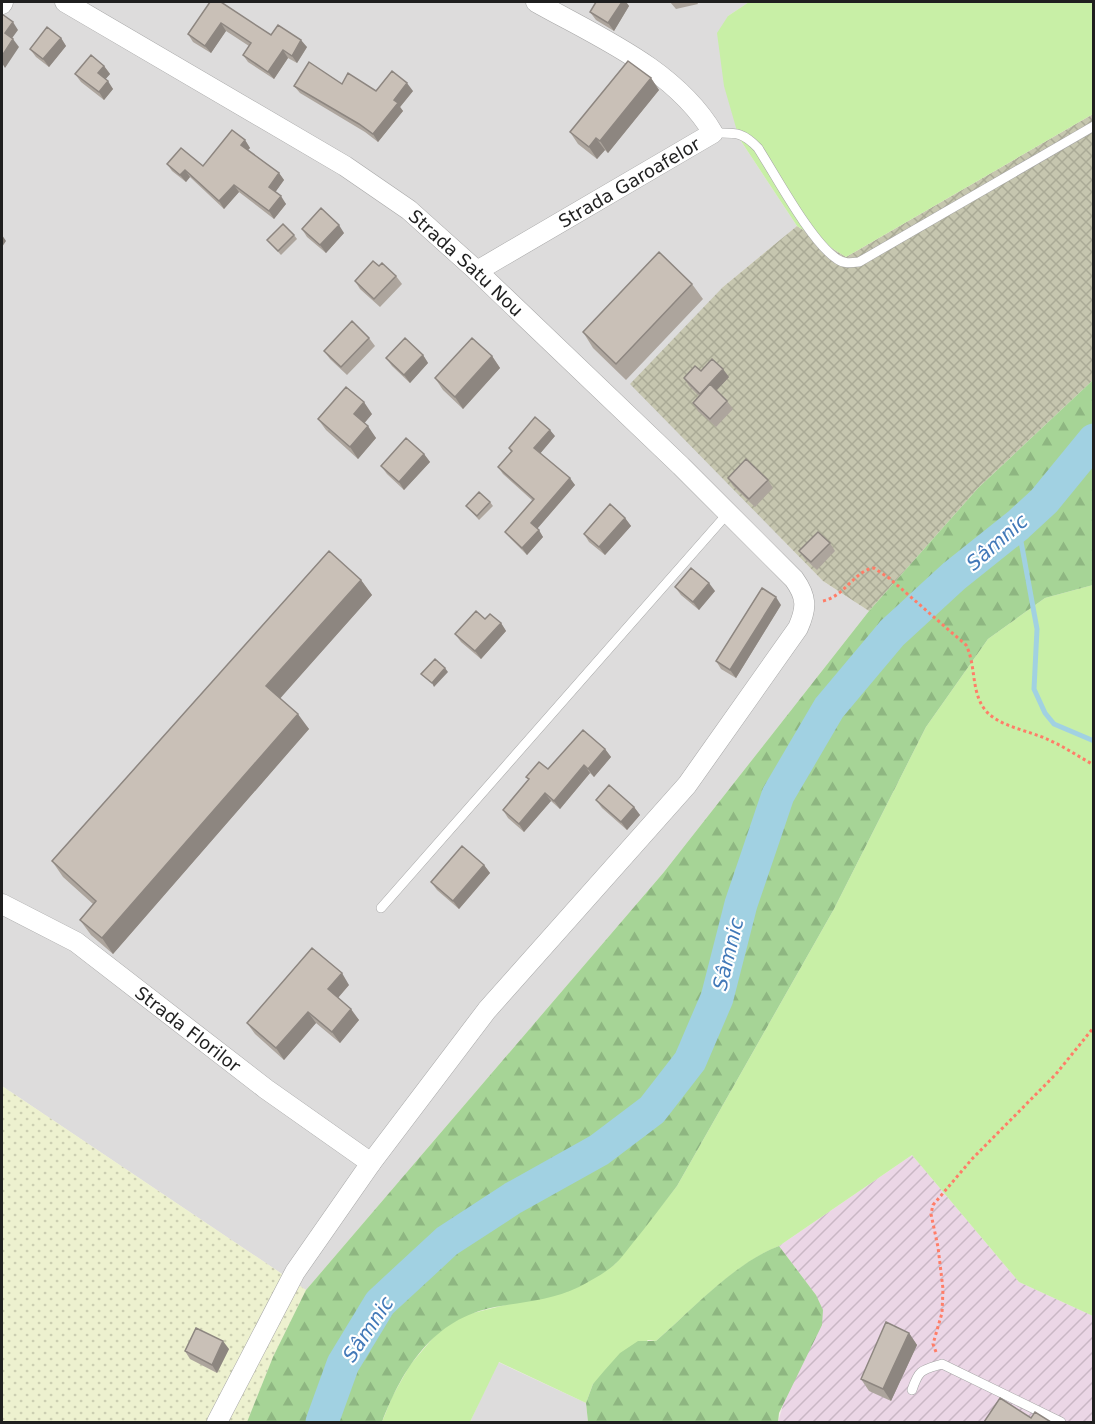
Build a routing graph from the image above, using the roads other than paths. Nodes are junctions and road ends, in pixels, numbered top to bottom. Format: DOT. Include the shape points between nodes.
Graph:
graph roads {
  1 [pos="65,2"];
  2 [pos="536,2"];
  3 [pos="1094,126"];
  4 [pos="713,132"];
  5 [pos="477,271"];
  6 [pos="729,513"];
  7 [pos="2,904"];
  8 [pos="381,908"];
  9 [pos="371,1163"];
  10 [pos="912,1390"];
  11 [pos="217,1422"];
  12 [pos="1061,1422"];
  1 -- 5 [label="street, Strada Satu Nou" via="367,180 409,210"];
  2 -- 4 [label="street, Strada Garoafelor" via="648,68 682,94"];
  3 -- 4 [label="lane" via="859,262 847,264 826,250 747,137"];
  4 -- 5 [label="street, Strada Garoafelor"];
  5 -- 6 [label="street, Strada Satu Nou"];
  6 -- 8 [label="lane"];
  6 -- 9 [label="street, Strada Satu Nou" via="801,589 804,613 798,628 687,785 487,1010"];
  7 -- 9 [label="street, Strada Florilor" via="76,942 266,1089"];
  9 -- 11 [label="street" via="295,1272"];
  10 -- 12 [label="lane" via="918,1373 942,1364"];
}
